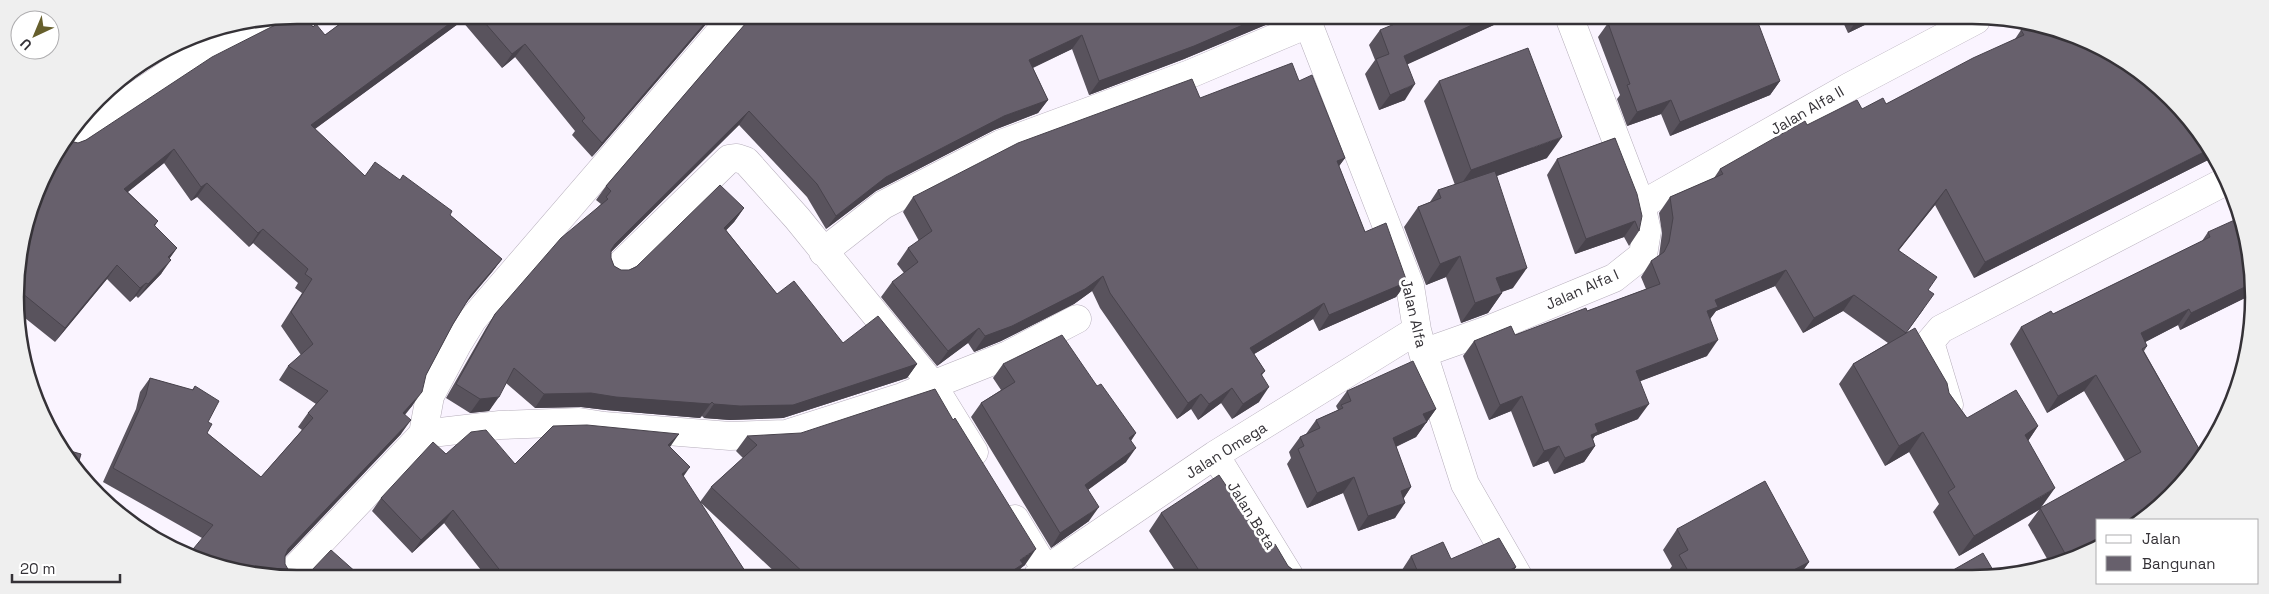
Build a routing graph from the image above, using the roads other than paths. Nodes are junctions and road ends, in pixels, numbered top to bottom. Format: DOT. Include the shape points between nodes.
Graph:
graph roads {
  1 [pos="727,24"];
  2 [pos="1300,24"];
  3 [pos="1308,24"];
  4 [pos="1572,24"];
  5 [pos="1968,24"];
  6 [pos="253,27"];
  7 [pos="116,95"];
  8 [pos="87,123"];
  9 [pos="2220,184"];
  10 [pos="1641,205"];
  11 [pos="823,252"];
  12 [pos="616,269"];
  13 [pos="1077,319"];
  14 [pos="1420,342"];
  15 [pos="932,384"];
  16 [pos="1950,408"];
  17 [pos="423,434"];
  18 [pos="1215,455"];
  19 [pos="989,477"];
  20 [pos="1004,502"];
  21 [pos="294,570"];
  22 [pos="1042,570"];
  23 [pos="1048,570"];
  24 [pos="1287,570"];
  25 [pos="1515,570"];
  1 -- 17 [label="street" via="473,319 430,396"];
  2 -- 11 [label="street" via="1190,74 1001,144 883,205"];
  3 -- 14 [label="street, Jalan Alfa" via="1410,286"];
  4 -- 10 [label="street, Jalan Alfa I"];
  5 -- 10 [label="street, Jalan Alfa II" via="1849,87"];
  6 -- 7 [label="street"];
  7 -- 8 [label="street"];
  9 -- 16 [label="street" via="1941,329 1930,342"];
  10 -- 14 [label="street, Jalan Alfa I" via="1648,231 1643,255 1614,278 1488,330"];
  11 -- 12 [label="street" via="746,161 728,158"];
  11 -- 15 [label="street"];
  13 -- 15 [label="street" via="1008,355"];
  14 -- 18 [label="street, Jalan Omega"];
  14 -- 25 [label="street, Jalan Alfa" via="1466,484"];
  15 -- 17 [label="street" via="805,429 768,436 720,435 579,422 500,425"];
  15 -- 19 [label="street"];
  17 -- 21 [label="street"];
  18 -- 23 [label="street, Jalan Omega"];
  18 -- 24 [label="street, Jalan Beta"];
  20 -- 22 [label="street"];
}
